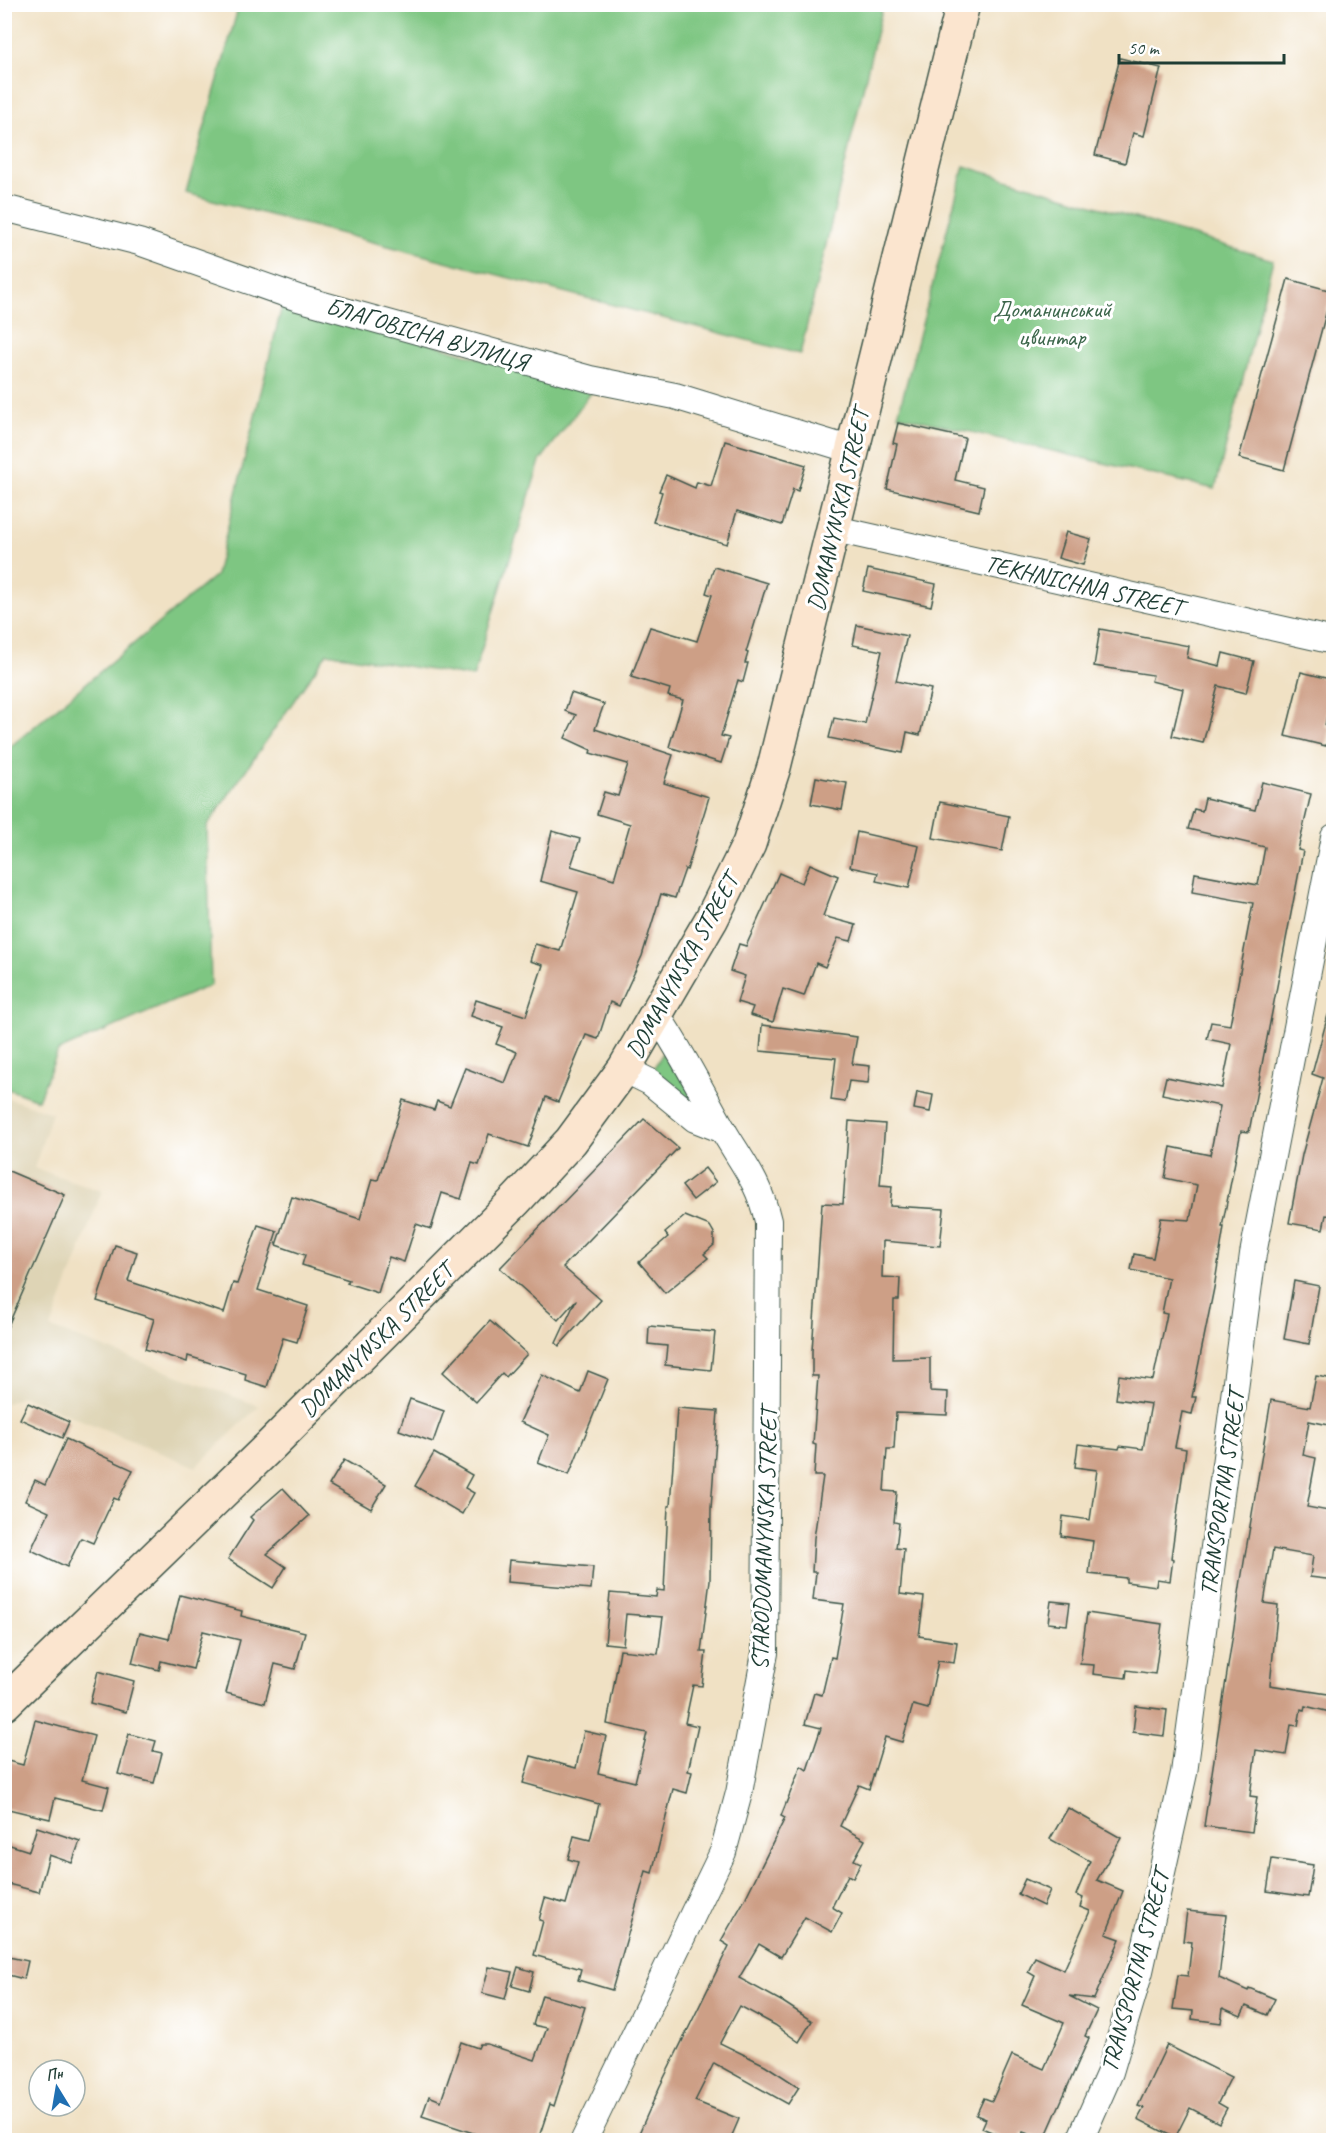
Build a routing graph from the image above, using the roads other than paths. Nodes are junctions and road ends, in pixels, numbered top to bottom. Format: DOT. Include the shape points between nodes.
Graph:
graph roads {
  1 [pos="963,4"];
  2 [pos="4,208"];
  3 [pos="852,450"];
  4 [pos="835,529"];
  5 [pos="1334,641"];
  6 [pos="1334,837"];
  7 [pos="656,1014"];
  8 [pos="624,1069"];
  9 [pos="723,1130"];
  10 [pos="4,1704"];
  11 [pos="584,2140"];
  12 [pos="1080,2140"];
  1 -- 3 [label="main road, DOMANYNSKA STREET"];
  2 -- 3 [label="street, БЛАГОВІСНА ВУЛИЦЯ" via="139,242 298,298 590,379 675,396"];
  3 -- 4 [label="main road, DOMANYNSKA STREET"];
  4 -- 5 [label="street, TEKHNICHNA STREET"];
  4 -- 7 [label="main road, DOMANYNSKA STREET" via="753,835 711,920"];
  6 -- 12 [label="street, TRANSPORTNA STREET" via="1253,1254 1184,1773 1140,1971 1110,2072"];
  7 -- 8 [label="main road, DOMANYNSKA STREET"];
  7 -- 9 [label="street, STARODOMANYNSKA STREET" via="683,1054"];
  8 -- 9 [label="street" via="650,1082 695,1119"];
  8 -- 10 [label="main road, DOMANYNSKA STREET" via="571,1141 516,1200"];
  9 -- 11 [label="street, STARODOMANYNSKA STREET" via="755,1179 768,1221 765,1653 739,1793 723,1852"];
}
